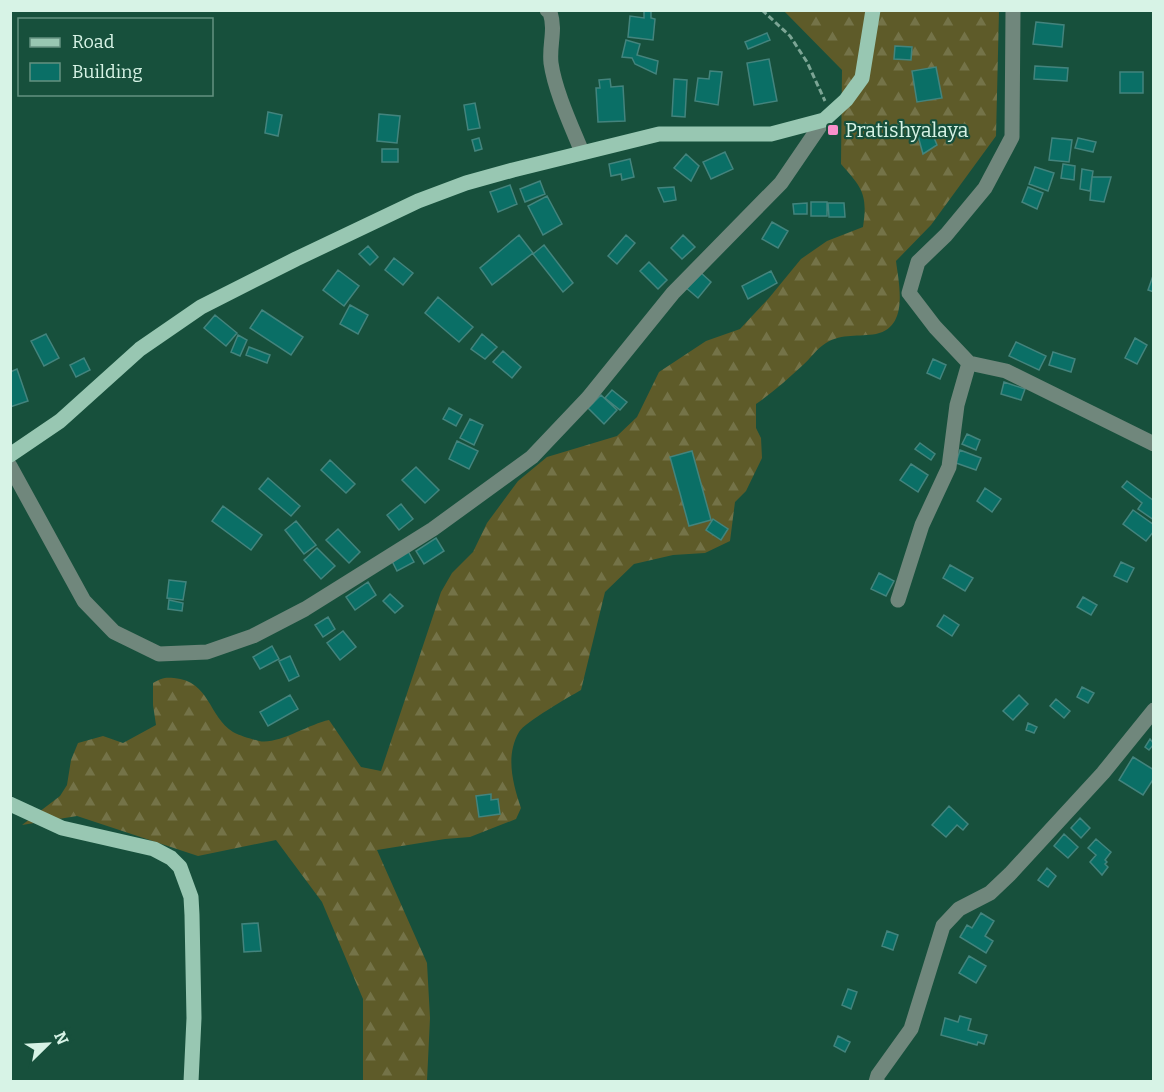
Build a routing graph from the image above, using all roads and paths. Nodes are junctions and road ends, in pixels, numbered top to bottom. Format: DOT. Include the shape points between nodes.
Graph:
graph roads {
  1 [pos="547,10"];
  2 [pos="762,10"];
  3 [pos="873,10"];
  4 [pos="1013,10"];
  5 [pos="828,118"];
  6 [pos="582,152"];
  7 [pos="969,363"];
  8 [pos="1154,444"];
  9 [pos="10,455"];
  10 [pos="10,466"];
  11 [pos="898,600"];
  12 [pos="1154,710"];
  13 [pos="10,804"];
  14 [pos="191,1082"];
  15 [pos="876,1082"];
  1 -- 6 [label="street" via="554,24 551,64"];
  2 -- 5 [label="path" via="790,36 807,62"];
  3 -- 5 [label="main road" via="862,78"];
  4 -- 7 [label="street" via="1012,137 985,188 918,262 909,293"];
  5 -- 6 [label="main road" via="771,134 658,134"];
  5 -- 10 [label="street" via="781,183 673,293 588,398 532,457 433,529 306,609 253,636 207,652 159,654 114,632 84,601"];
  6 -- 9 [label="main road" via="466,183 418,201 201,307 140,350 60,421"];
  7 -- 8 [label="street" via="1006,371"];
  7 -- 11 [label="street" via="957,405 949,467 922,525"];
  12 -- 15 [label="street" via="1103,773 1010,874 990,893 959,909 943,926 910,1029"];
  13 -- 14 [label="main road" via="62,828 154,849 180,867 191,897 192,915"];
}
